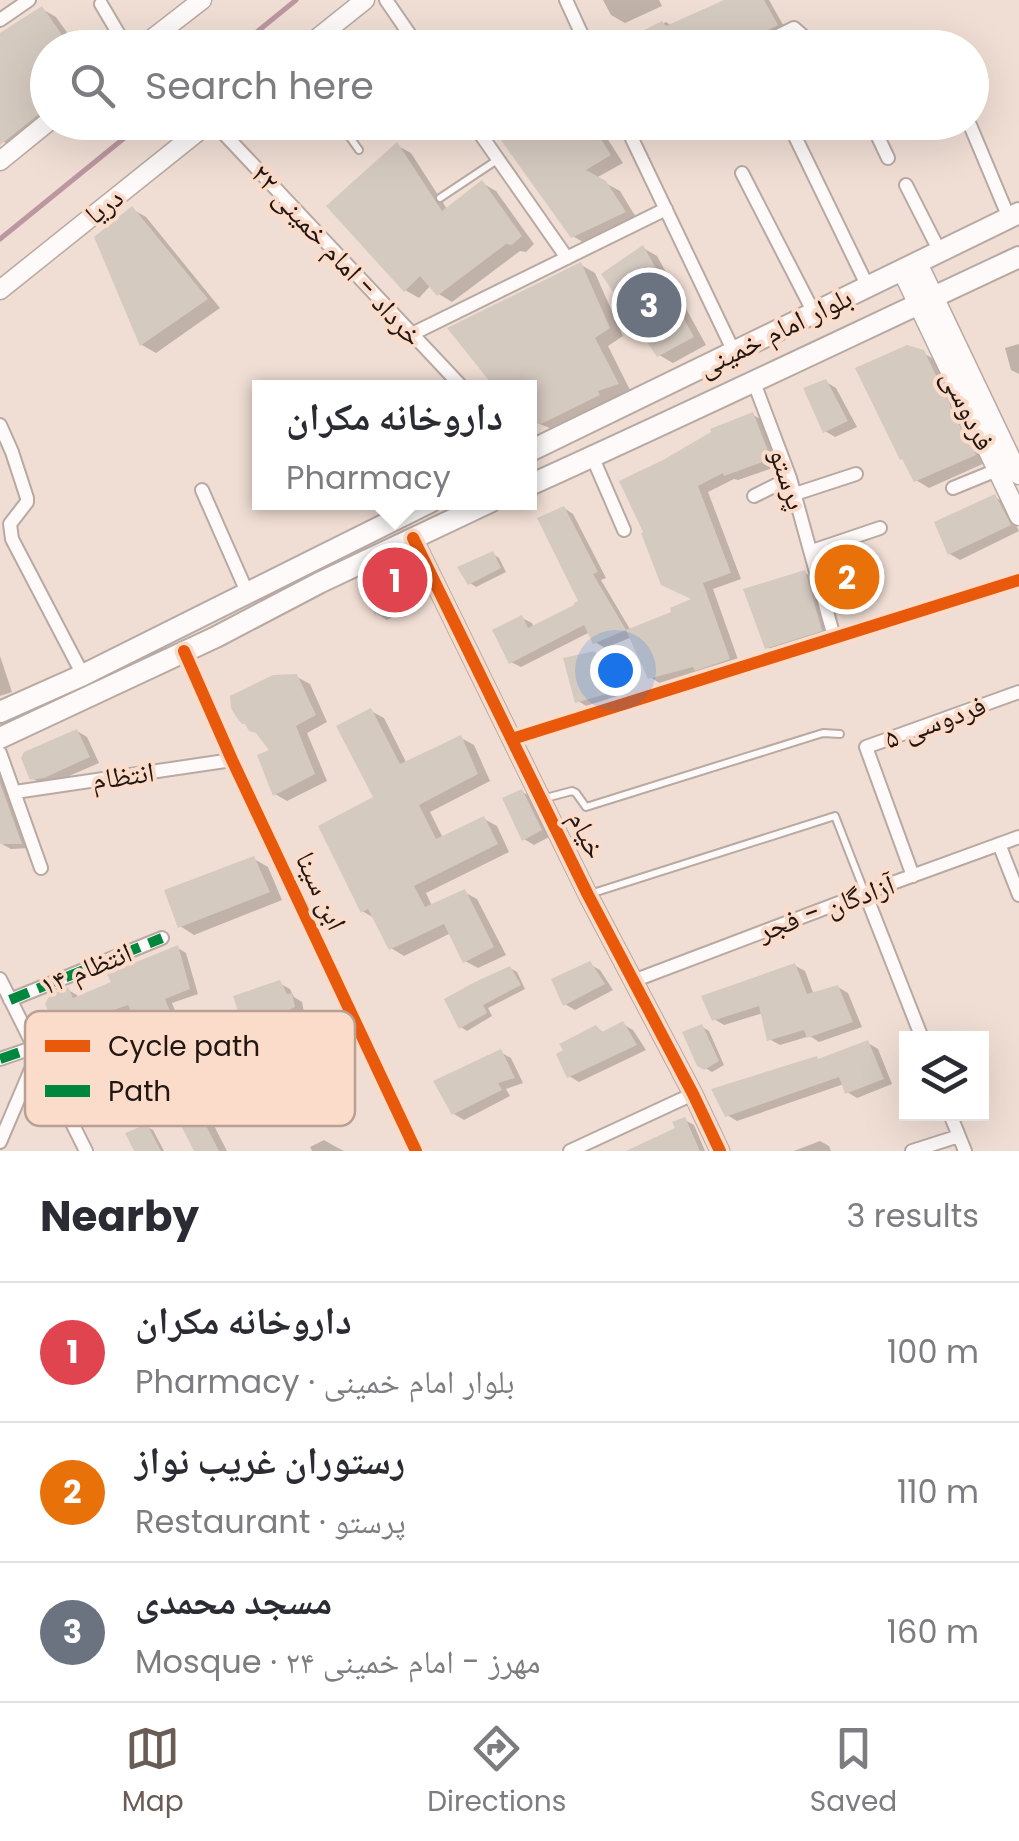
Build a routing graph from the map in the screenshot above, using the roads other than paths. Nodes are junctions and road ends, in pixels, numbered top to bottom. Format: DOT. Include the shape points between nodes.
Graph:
graph roads {
  1 [pos="29,0"];
  2 [pos="202,0"];
  3 [pos="365,0"];
  4 [pos="386,0"];
  5 [pos="566,0"];
  6 [pos="102,4"];
  7 [pos="0,20"];
  8 [pos="117,30"];
  9 [pos="163,30"];
  10 [pos="328,30"];
  11 [pos="407,30"];
  12 [pos="580,30"];
  13 [pos="30,137"];
  14 [pos="188,140"];
  15 [pos="228,140"];
  16 [pos="352,140"];
  17 [pos="485,140"];
  18 [pos="633,140"];
  19 [pos="797,140"];
  20 [pos="880,140"];
  21 [pos="977,140"];
  22 [pos="359,150"];
  23 [pos="888,158"];
  24 [pos="498,159"];
  25 [pos="0,162"];
  26 [pos="742,173"];
  27 [pos="906,185"];
  28 [pos="440,198"];
  29 [pos="666,209"];
  30 [pos="1014,216"];
  31 [pos="940,252"];
  32 [pos="1019,257"];
  33 [pos="568,258"];
  34 [pos="910,267"];
  35 [pos="868,287"];
  36 [pos="0,290"];
  37 [pos="925,300"];
  38 [pos="814,313"];
  39 [pos="412,334"];
  40 [pos="734,352"];
  41 [pos="455,380"];
  42 [pos="753,380"];
  43 [pos="0,425"];
  44 [pos="537,448"];
  45 [pos="592,456"];
  46 [pos="997,470"];
  47 [pos="856,474"];
  48 [pos="1019,476"];
  49 [pos="790,478"];
  50 [pos="537,481"];
  51 [pos="952,488"];
  52 [pos="202,490"];
  53 [pos="795,494"];
  54 [pos="754,496"];
  55 [pos="414,510"];
  56 [pos="473,510"];
  57 [pos="1019,516"];
  58 [pos="880,528"];
  59 [pos="624,530"];
  60 [pos="413,538"];
  61 [pos="812,552"];
  62 [pos="1019,580"];
  63 [pos="247,592"];
  64 [pos="834,637"];
  65 [pos="184,651"];
  66 [pos="83,674"];
  67 [pos="1019,692"];
  68 [pos="4,711"];
  69 [pos="9,734"];
  70 [pos="840,734"];
  71 [pos="512,739"];
  72 [pos="0,754"];
  73 [pos="232,760"];
  74 [pos="15,792"];
  75 [pos="542,799"];
  76 [pos="1019,837"];
  77 [pos="998,844"];
  78 [pos="41,868"];
  79 [pos="913,876"];
  80 [pos="866,892"];
  81 [pos="588,895"];
  82 [pos="1019,896"];
  83 [pos="162,938"];
  84 [pos="0,979"];
  85 [pos="634,981"];
  86 [pos="10,1000"];
  87 [pos="350,1011"];
  88 [pos="355,1021"];
  89 [pos="25,1029"];
  90 [pos="919,1031"];
  91 [pos="25,1053"];
  92 [pos="0,1059"];
  93 [pos="25,1078"];
  94 [pos="693,1094"];
  95 [pos="953,1121"];
  96 [pos="73,1126"];
  97 [pos="959,1136"];
  98 [pos="0,1142"];
  99 [pos="84,1150"];
  100 [pos="416,1151"];
  101 [pos="570,1151"];
  102 [pos="720,1151"];
  103 [pos="912,1151"];
  104 [pos="964,1151"];
  1 -- 7 [label="street"];
  2 -- 9 [label="street"];
  3 -- 10 [label="street"];
  4 -- 11 [label="street"];
  5 -- 12 [label="street"];
  6 -- 8 [label="street"];
  13 -- 25 [label="street"];
  14 -- 36 [label="street, دریا"];
  15 -- 39 [label="street, خرداد - امام خمینی ۲۲"];
  16 -- 22 [label="lane"];
  17 -- 24 [label="street"];
  18 -- 29 [label="street"];
  19 -- 35 [label="street"];
  20 -- 23 [label="street"];
  21 -- 30 [label="street"];
  24 -- 28 [label="lane"];
  24 -- 33 [label="street"];
  26 -- 38 [label="street"];
  27 -- 31 [label="street"];
  29 -- 33 [label="street"];
  29 -- 40 [label="street"];
  30 -- 31 [label="main road, بلوار امام خمینی"];
  31 -- 34 [label="main road, بلوار امام خمینی"];
  32 -- 37 [label="main road, بلوار امام خمینی"];
  33 -- 39 [label="street"];
  34 -- 35 [label="main road, بلوار امام خمینی"];
  34 -- 37 [label="street"];
  35 -- 38 [label="main road, بلوار امام خمینی"];
  37 -- 42 [label="main road, بلوار امام خمینی"];
  37 -- 46 [label="street, فردوسی"];
  37 -- 48 [label="street, فردوسی"];
  38 -- 40 [label="main road, بلوار امام خمینی"];
  39 -- 41 [label="street, خرداد - امام خمینی ۲۲"];
  40 -- 44 [label="main road, بلوار امام خمینی"];
  42 -- 45 [label="main road, بلوار امام خمینی"];
  42 -- 49 [label="street, پرستو"];
  43 -- 66 [label="street" via="27,502 10,524 12,539"];
  45 -- 50 [label="main road, بلوار امام خمینی"];
  45 -- 59 [label="street"];
  46 -- 51 [label="street"];
  46 -- 57 [label="street, فردوسی"];
  47 -- 53 [label="street"];
  49 -- 53 [label="street, پرستو"];
  49 -- 54 [label="street"];
  52 -- 63 [label="street"];
  53 -- 61 [label="street, پرستو"];
  55 -- 63 [label="main road"];
  56 -- 60 [label="main road"];
  58 -- 61 [label="street"];
  60 -- 65 [label="main road"];
  60 -- 71 [label="street, خیام"];
  61 -- 64 [label="street, پرستو"];
  62 -- 64 [label="street"];
  63 -- 66 [label="main road"];
  64 -- 71 [label="street"];
  65 -- 69 [label="main road"];
  65 -- 73 [label="street, ابن سینا"];
  66 -- 68 [label="main road"];
  67 -- 79 [label="street, فردوسی ۵" via="866,747"];
  68 -- 69 [label="main road"];
  70 -- 75 [label="lane" via="823,733 586,808 572,791"];
  71 -- 75 [label="street, خیام"];
  72 -- 74 [label="street"];
  73 -- 74 [label="street, انتظام"];
  73 -- 87 [label="street, ابن سینا"];
  74 -- 78 [label="street"];
  75 -- 81 [label="street, خیام"];
  76 -- 77 [label="street, آزادگان - فجر"];
  77 -- 79 [label="street, آزادگان - فجر"];
  77 -- 82 [label="street"];
  79 -- 80 [label="street, آزادگان - فجر"];
  80 -- 81 [label="lane" via="836,816"];
  80 -- 85 [label="street, آزادگان - فجر"];
  80 -- 90 [label="street"];
  81 -- 85 [label="street, خیام"];
  83 -- 86 [label="street, انتظام ۱۴"];
  84 -- 86 [label="street"];
  85 -- 94 [label="street, خیام"];
  86 -- 89 [label="street"];
  88 -- 100 [label="street, ابن سینا"];
  91 -- 92 [label="street"];
  93 -- 98 [label="street"];
  94 -- 101 [label="street"];
  94 -- 102 [label="street, خیام"];
  95 -- 97 [label="street"];
  96 -- 99 [label="street"];
  97 -- 103 [label="street"];
  97 -- 104 [label="street"];
}
